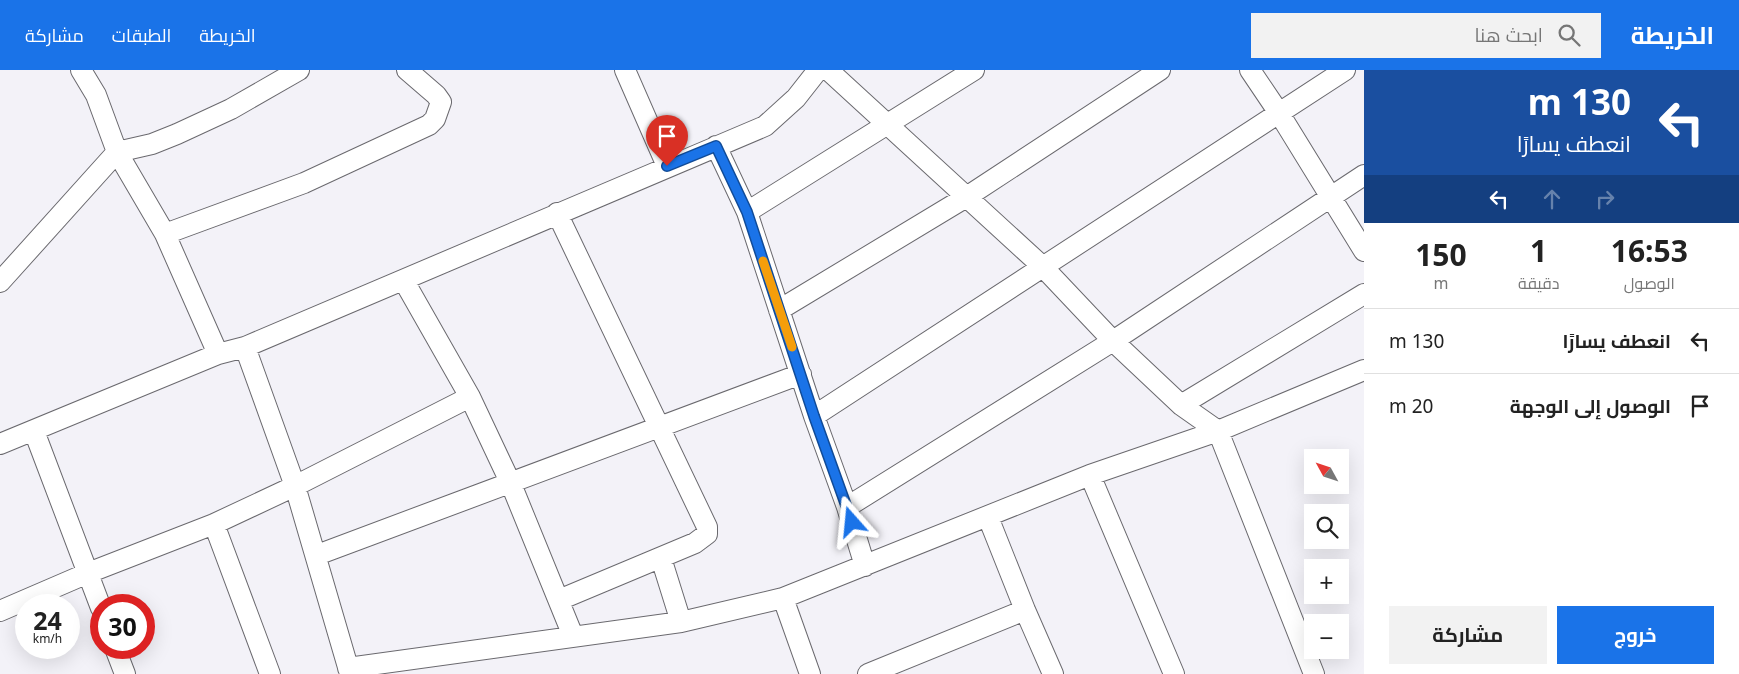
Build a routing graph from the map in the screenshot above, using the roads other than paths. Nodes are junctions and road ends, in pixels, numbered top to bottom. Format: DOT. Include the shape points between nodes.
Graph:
graph roads {
  1 [pos="81,70"];
  2 [pos="299,70"];
  3 [pos="408,70"];
  4 [pos="625,70"];
  5 [pos="818,70"];
  6 [pos="828,70"];
  7 [pos="974,70"];
  8 [pos="1160,70"];
  9 [pos="1250,70"];
  10 [pos="1346,70"];
  11 [pos="1280,112"];
  12 [pos="889,125"];
  13 [pos="716,146"];
  14 [pos="117,152"];
  15 [pos="667,166"];
  16 [pos="1364,176"];
  17 [pos="968,196"];
  18 [pos="1331,197"];
  19 [pos="747,212"];
  20 [pos="557,213"];
  21 [pos="166,234"];
  22 [pos="1364,251"];
  23 [pos="1042,267"];
  24 [pos="404,281"];
  25 [pos="0,282"];
  26 [pos="1364,294"];
  27 [pos="779,310"];
  28 [pos="1113,341"];
  29 [pos="245,347"];
  30 [pos="218,354"];
  31 [pos="1364,370"];
  32 [pos="801,374"];
  33 [pos="470,397"];
  34 [pos="1181,405"];
  35 [pos="814,416"];
  36 [pos="659,427"];
  37 [pos="34,431"];
  38 [pos="1218,431"];
  39 [pos="0,444"];
  40 [pos="1090,475"];
  41 [pos="511,484"];
  42 [pos="295,486"];
  43 [pos="847,507"];
  44 [pos="988,517"];
  45 [pos="214,524"];
  46 [pos="317,555"];
  47 [pos="661,558"];
  48 [pos="865,566"];
  49 [pos="88,573"];
  50 [pos="96,594"];
  51 [pos="783,598"];
  52 [pos="559,600"];
  53 [pos="1025,610"];
  54 [pos="0,611"];
  55 [pos="681,622"];
  56 [pos="573,636"];
  57 [pos="119,659"];
  58 [pos="349,671"];
  59 [pos="125,674"];
  60 [pos="270,674"];
  61 [pos="810,674"];
  62 [pos="868,674"];
  63 [pos="1053,674"];
  64 [pos="1174,674"];
  65 [pos="1314,674"];
  1 -- 14 [label="street" via="96,94"];
  2 -- 14 [label="street" via="231,109 176,134 152,144"];
  3 -- 21 [label="street" via="441,102 435,119 429,125 304,183"];
  4 -- 15 [label="street"];
  5 -- 13 [label="street" via="796,98 765,126"];
  6 -- 12 [label="street"];
  7 -- 12 [label="street"];
  8 -- 17 [label="street"];
  9 -- 11 [label="street"];
  10 -- 11 [label="street"];
  11 -- 18 [label="street"];
  11 -- 23 [label="street"];
  12 -- 17 [label="street"];
  12 -- 19 [label="street"];
  13 -- 15 [label="street"];
  13 -- 19 [label="street"];
  14 -- 21 [label="street"];
  14 -- 25 [label="street"];
  15 -- 20 [label="street"];
  16 -- 18 [label="street"];
  17 -- 23 [label="street"];
  17 -- 27 [label="street"];
  18 -- 22 [label="street"];
  18 -- 28 [label="street"];
  19 -- 27 [label="street"];
  20 -- 24 [label="street"];
  20 -- 36 [label="street"];
  21 -- 30 [label="street"];
  23 -- 28 [label="street"];
  23 -- 35 [label="street"];
  24 -- 29 [label="street"];
  24 -- 33 [label="street"];
  26 -- 34 [label="street"];
  27 -- 32 [label="street"];
  28 -- 34 [label="street"];
  28 -- 43 [label="street"];
  29 -- 30 [label="street"];
  29 -- 42 [label="street"];
  30 -- 37 [label="street"];
  31 -- 38 [label="street"];
  32 -- 35 [label="street"];
  32 -- 36 [label="street"];
  33 -- 41 [label="street"];
  33 -- 42 [label="street"];
  34 -- 38 [label="street"];
  35 -- 43 [label="street"];
  36 -- 41 [label="street"];
  36 -- 47 [label="street" via="707,527 707,534 702,539"];
  37 -- 39 [label="street"];
  37 -- 49 [label="street"];
  38 -- 40 [label="street"];
  38 -- 65 [label="street"];
  40 -- 44 [label="street"];
  40 -- 64 [label="street"];
  41 -- 46 [label="street"];
  41 -- 52 [label="street"];
  42 -- 45 [label="street"];
  42 -- 46 [label="street"];
  43 -- 48 [label="street"];
  44 -- 48 [label="street"];
  44 -- 53 [label="street"];
  45 -- 49 [label="street"];
  45 -- 60 [label="street"];
  46 -- 58 [label="street"];
  47 -- 52 [label="street"];
  47 -- 55 [label="street"];
  48 -- 51 [label="street"];
  49 -- 50 [label="street"];
  49 -- 54 [label="street"];
  51 -- 55 [label="street"];
  51 -- 61 [label="street"];
  52 -- 56 [label="street"];
  53 -- 62 [label="street"];
  53 -- 63 [label="street"];
  55 -- 56 [label="street"];
  56 -- 58 [label="street"];
  57 -- 59 [label="street"];
}
